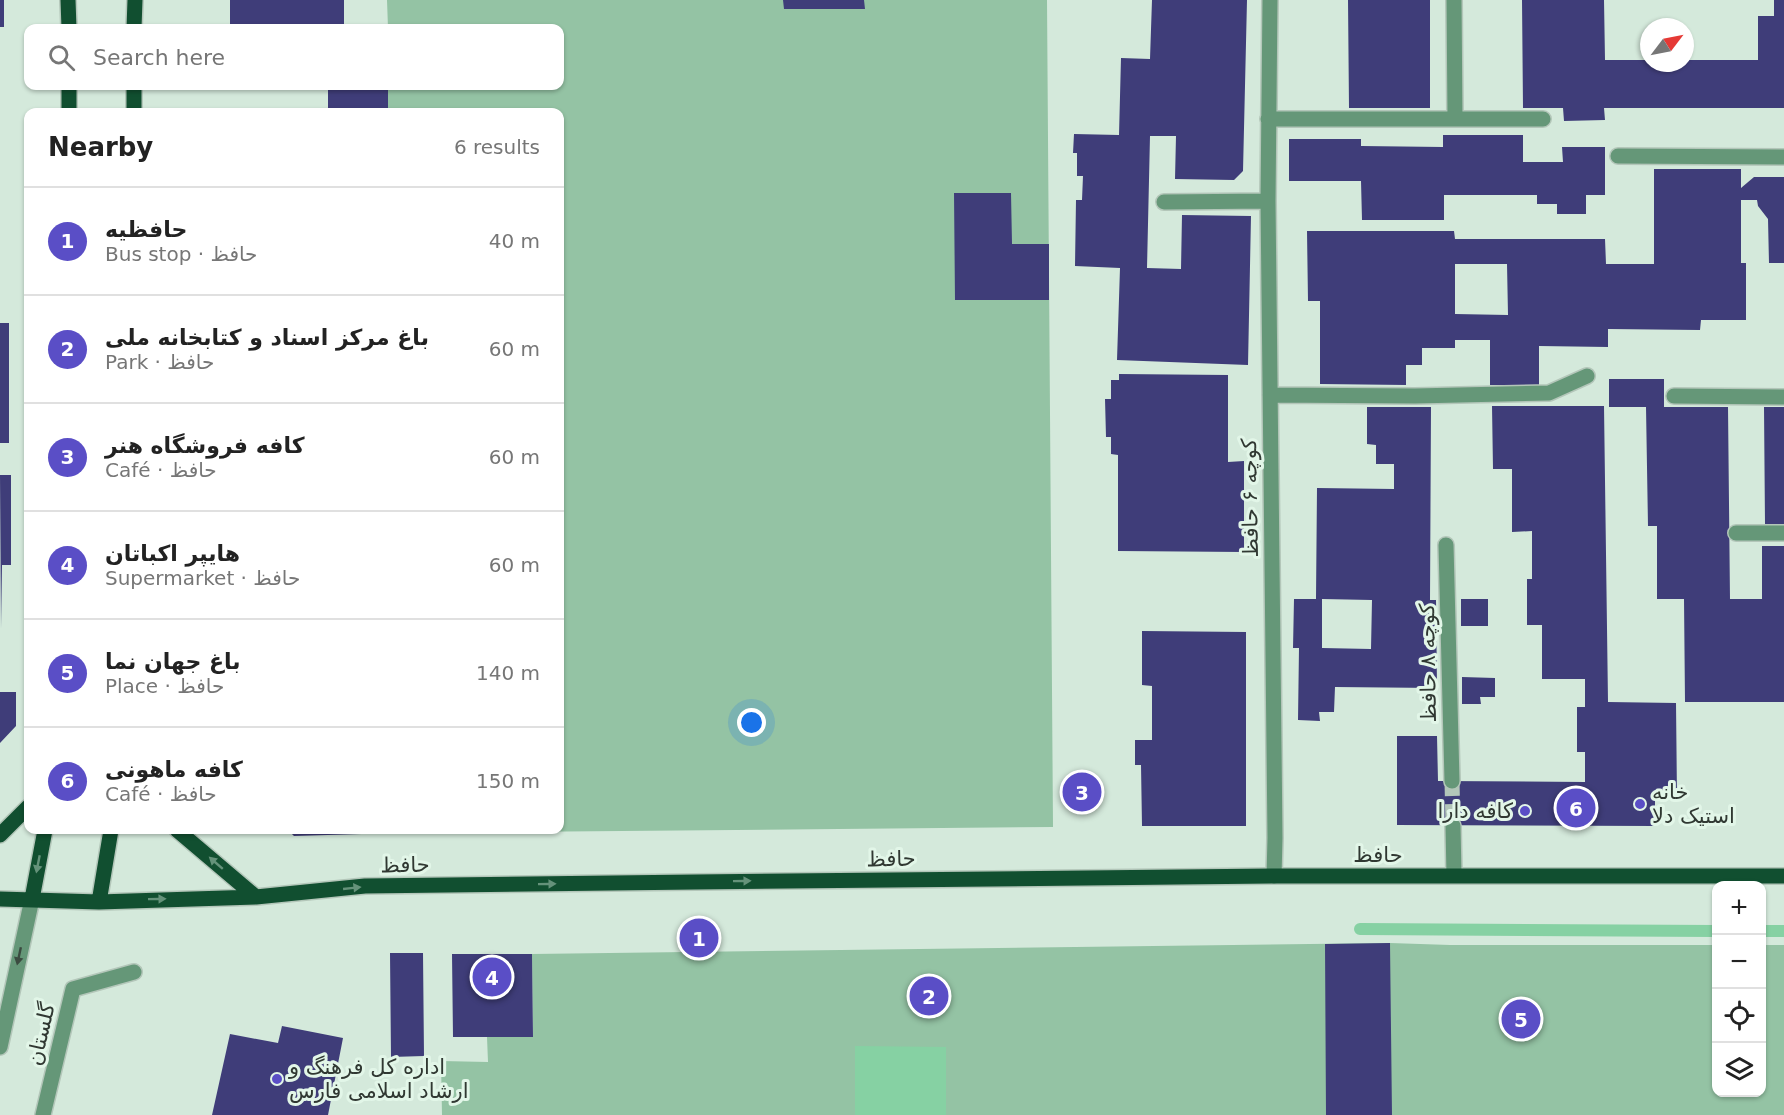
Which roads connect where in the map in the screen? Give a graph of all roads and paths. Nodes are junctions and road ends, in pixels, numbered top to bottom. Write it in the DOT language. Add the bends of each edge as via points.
graph roads {
  1 [pos="68,0"];
  2 [pos="135,0"];
  3 [pos="1270,0"];
  4 [pos="1454,0"];
  5 [pos="69,24"];
  6 [pos="135,24"];
  7 [pos="69,90"];
  8 [pos="134,90"];
  9 [pos="69,108"];
  10 [pos="134,108"];
  11 [pos="1455,118"];
  12 [pos="1268,119"];
  13 [pos="1543,119"];
  14 [pos="1618,156"];
  15 [pos="1784,158"];
  16 [pos="1268,201"];
  17 [pos="1164,202"];
  18 [pos="1587,376"];
  19 [pos="1270,395"];
  20 [pos="1674,396"];
  21 [pos="1784,397"];
  22 [pos="1736,533"];
  23 [pos="1784,533"];
  24 [pos="1446,545"];
  25 [pos="1452,781"];
  26 [pos="24,811"];
  27 [pos="1453,826"];
  28 [pos="44,834"];
  29 [pos="110,834"];
  30 [pos="182,834"];
  31 [pos="0,835"];
  32 [pos="1454,875"];
  33 [pos="1274,876"];
  34 [pos="1784,876"];
  35 [pos="256,897"];
  36 [pos="0,899"];
  37 [pos="32,899"];
  38 [pos="99,902"];
  39 [pos="134,972"];
  40 [pos="0,1047"];
  41 [pos="43,1115"];
  1 -- 5 [label="main road"];
  2 -- 6 [label="main road"];
  3 -- 12 [label="street, کوچه ۶ حافظ"];
  4 -- 11 [label="street"];
  7 -- 9 [label="main road"];
  8 -- 10 [label="main road"];
  11 -- 12 [label="street"];
  11 -- 13 [label="street"];
  12 -- 16 [label="street, کوچه ۶ حافظ"];
  14 -- 15 [label="street"];
  16 -- 17 [label="street"];
  16 -- 19 [label="street, کوچه ۶ حافظ"];
  18 -- 19 [label="street" via="1549,393"];
  19 -- 33 [label="street, کوچه ۶ حافظ"];
  20 -- 21 [label="street"];
  22 -- 23 [label="street"];
  24 -- 25 [label="street, کوچه ۸ حافظ"];
  26 -- 31 [label="main road"];
  27 -- 32 [label="street"];
  28 -- 37 [label="main road, one-way"];
  29 -- 38 [label="main road"];
  35 -- 30 [label="main road, one-way"];
  32 -- 33 [label="main road, حافظ"];
  32 -- 34 [label="main road, حافظ"];
  35 -- 33 [label="main road, حافظ, one-way" via="365,886"];
  38 -- 35 [label="main road, حافظ, one-way"];
  36 -- 37 [label="main road, حافظ"];
  37 -- 38 [label="main road, حافظ"];
  37 -- 40 [label="street, گلستان, one-way"];
  39 -- 41 [label="street, گلستان" via="73,989"];
}
